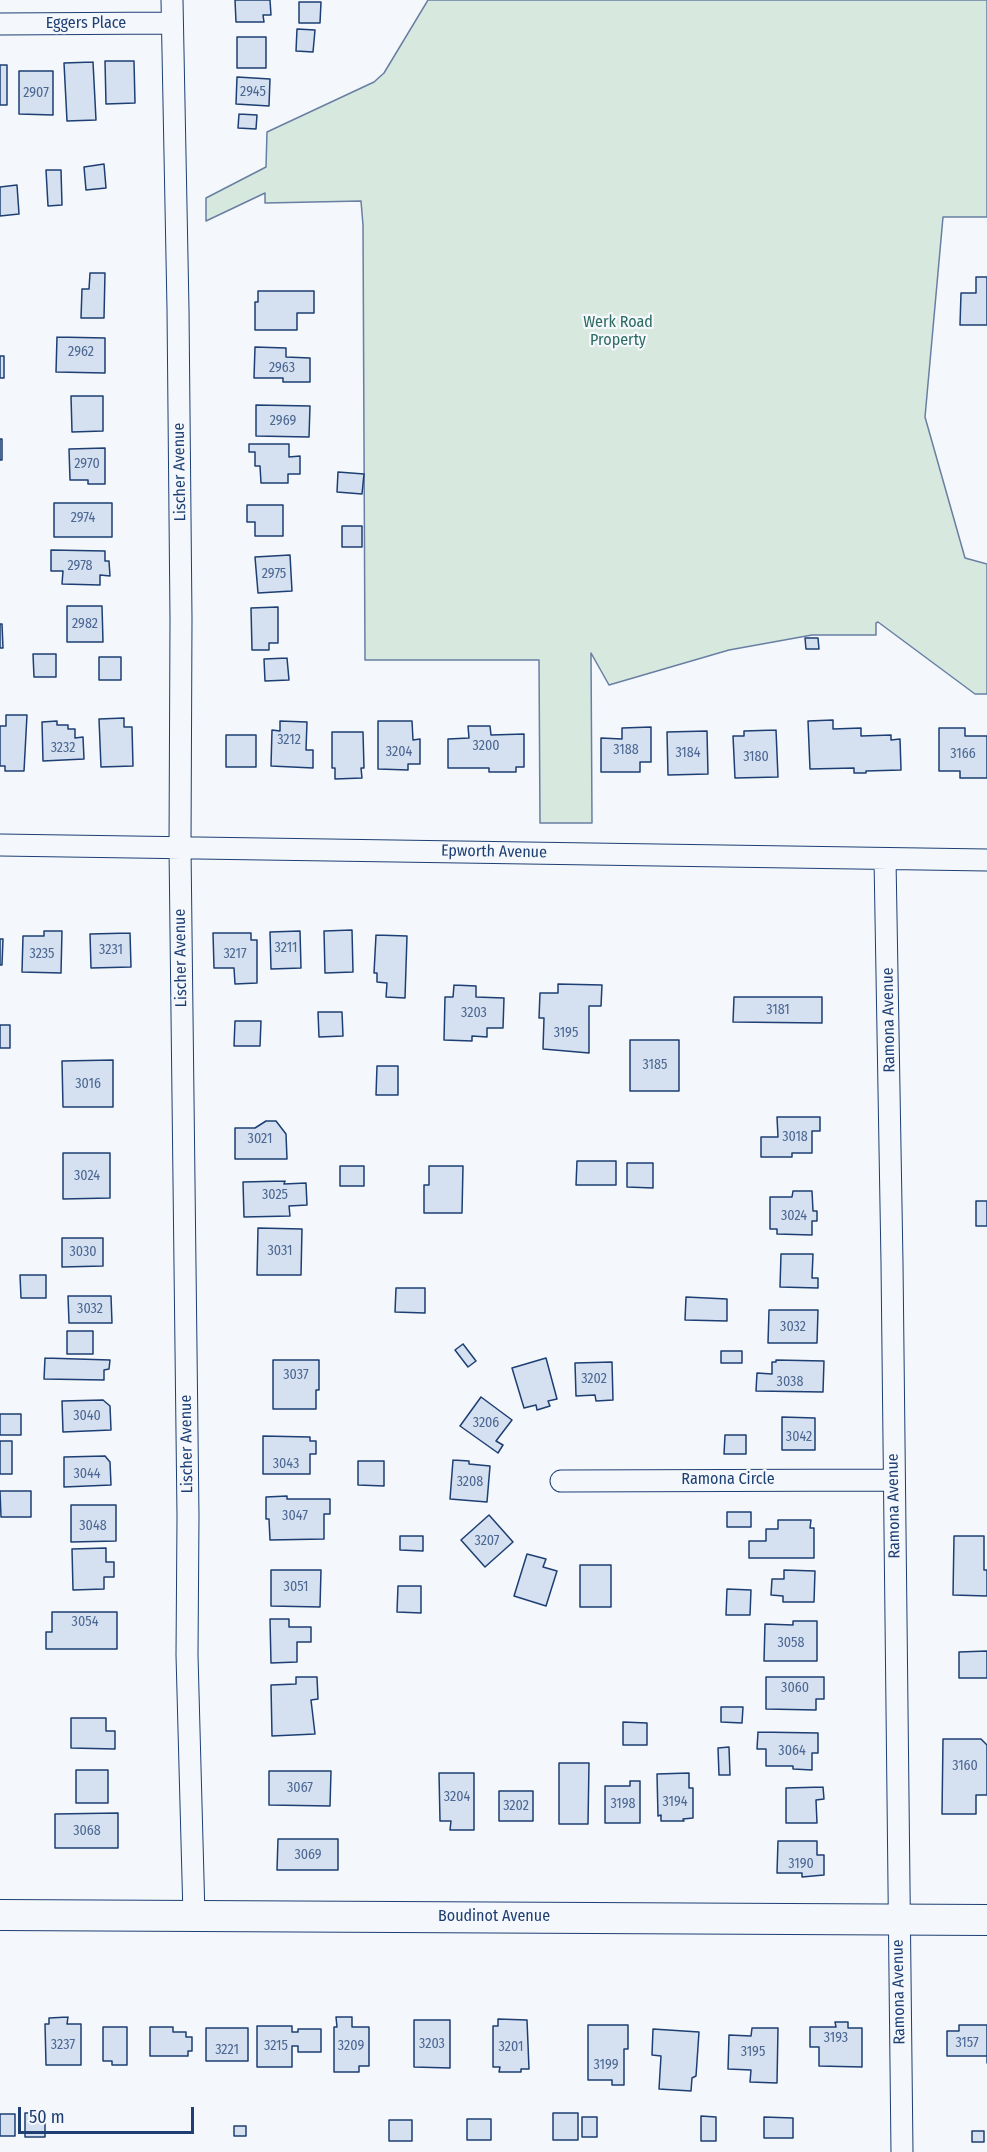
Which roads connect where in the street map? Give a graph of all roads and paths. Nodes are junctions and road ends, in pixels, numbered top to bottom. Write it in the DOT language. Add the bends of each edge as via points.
graph roads {
  1 [pos="172,0"];
  2 [pos="172,23"];
  3 [pos="0,24"];
  4 [pos="0,845"];
  5 [pos="180,847"];
  6 [pos="885,859"];
  7 [pos="987,860"];
  8 [pos="561,1480"];
  9 [pos="894,1480"];
  10 [pos="0,1915"];
  11 [pos="194,1916"];
  12 [pos="898,1918"];
  13 [pos="987,1920"];
  14 [pos="902,2152"];
  1 -- 2 [label="street, Lischer Avenue"];
  2 -- 3 [label="street, Eggers Place"];
  2 -- 5 [label="street, Lischer Avenue" via="178,309"];
  4 -- 5 [label="street, Epworth Avenue"];
  5 -- 6 [label="street, Epworth Avenue"];
  5 -- 11 [label="street, Lischer Avenue" via="187,1655"];
  6 -- 7 [label="street, Epworth Avenue"];
  6 -- 9 [label="street, Ramona Avenue"];
  8 -- 9 [label="street, Ramona Circle"];
  9 -- 12 [label="street, Ramona Avenue"];
  10 -- 11 [label="street, Boudinot Avenue"];
  11 -- 12 [label="street, Boudinot Avenue"];
  12 -- 13 [label="street, Boudinot Avenue"];
  12 -- 14 [label="street, Ramona Avenue"];
}
